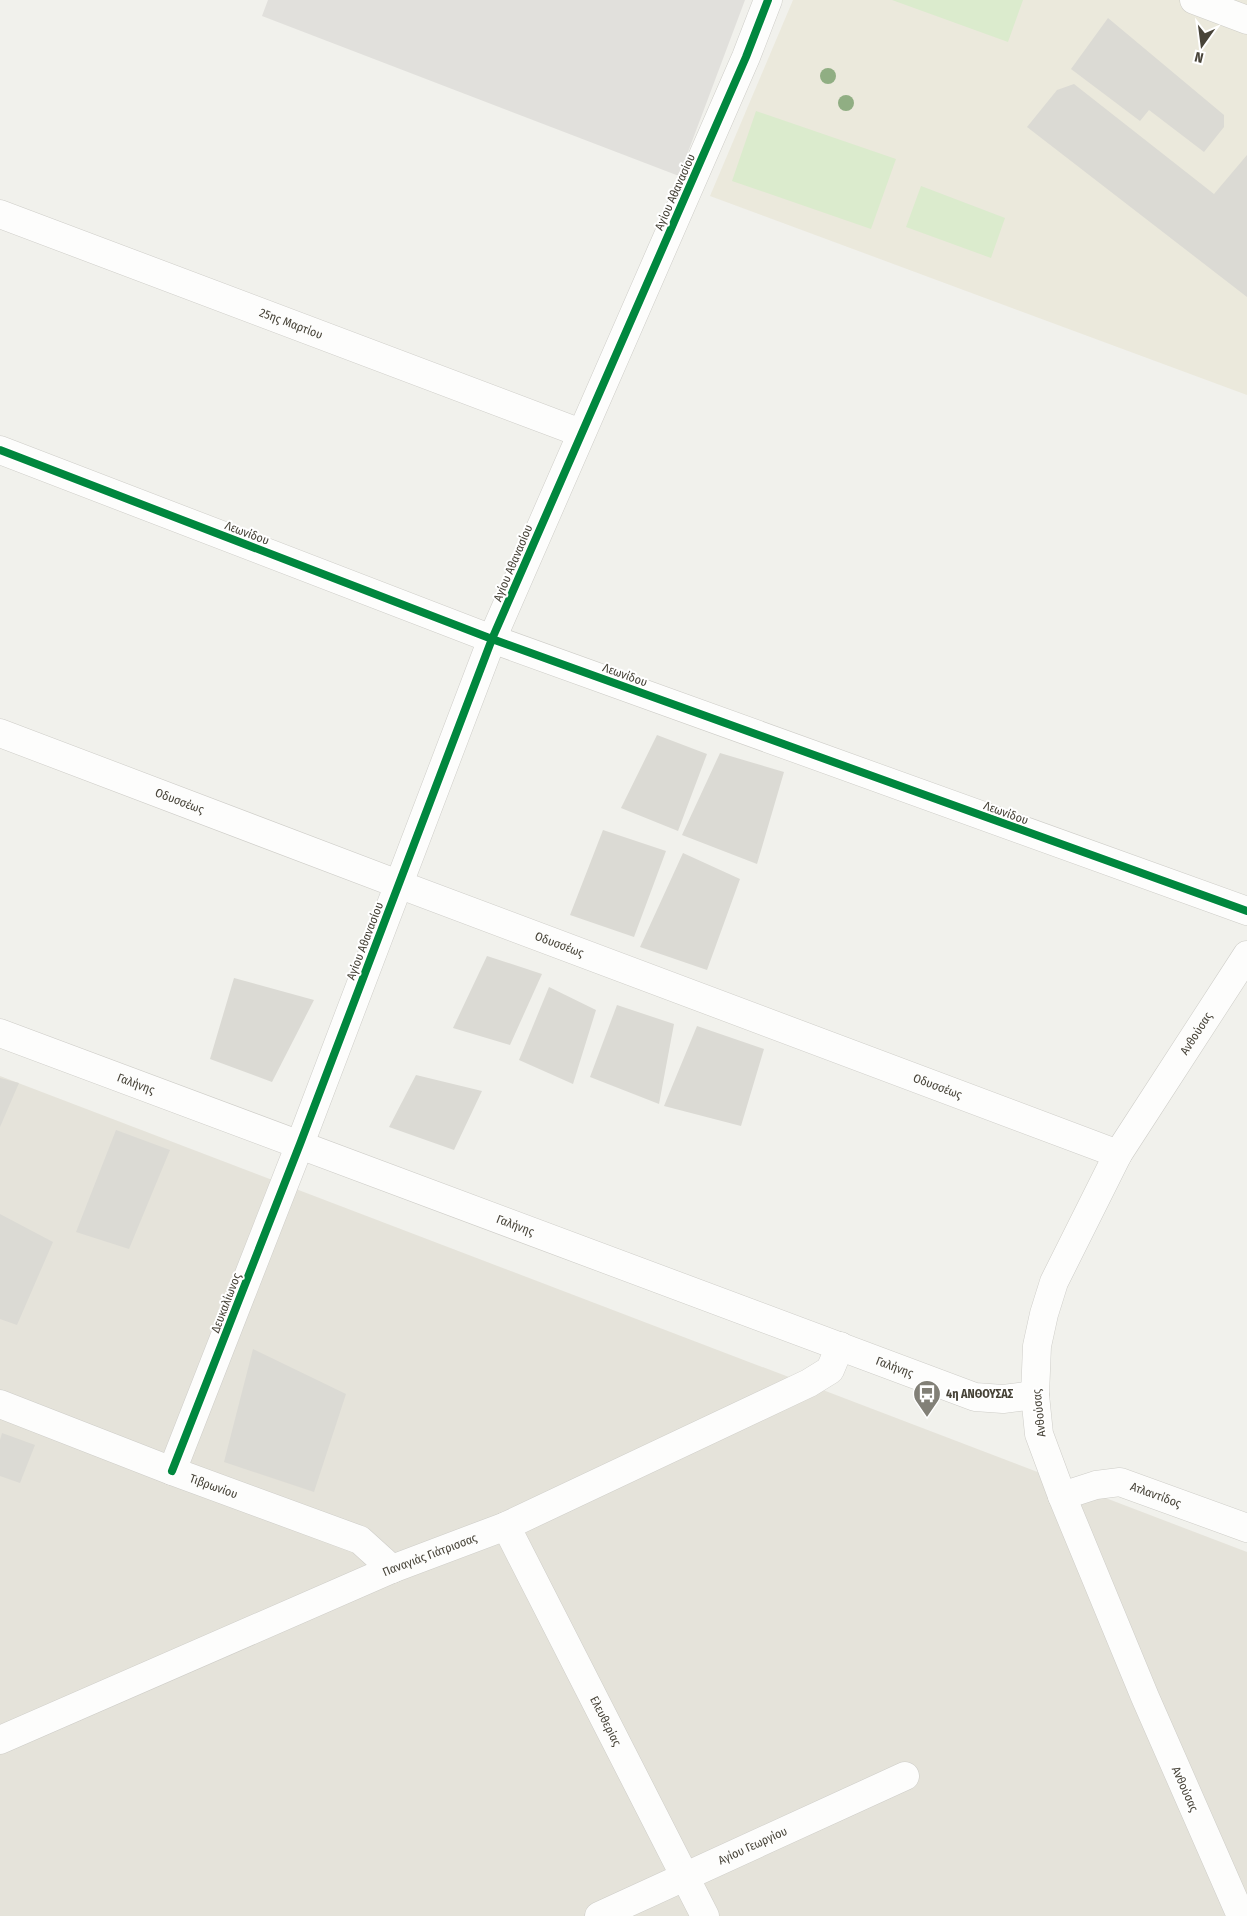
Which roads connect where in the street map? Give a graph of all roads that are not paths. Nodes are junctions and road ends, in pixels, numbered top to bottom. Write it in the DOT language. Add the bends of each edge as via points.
graph roads {
  1 [pos="768,0"];
  2 [pos="1194,0"];
  3 [pos="1247,20"];
  4 [pos="0,214"];
  5 [pos="581,434"];
  6 [pos="0,450"];
  7 [pos="492,639"];
  8 [pos="0,733"];
  9 [pos="398,884"];
  10 [pos="1247,911"];
  11 [pos="1247,955"];
  12 [pos="0,1033"];
  13 [pos="300,1144"];
  14 [pos="1118,1154"];
  15 [pos="840,1346"];
  16 [pos="1035,1395"];
  17 [pos="0,1404"];
  18 [pos="172,1471"];
  19 [pos="1062,1496"];
  20 [pos="506,1526"];
  21 [pos="1247,1528"];
  22 [pos="392,1569"];
  23 [pos="0,1740"];
  24 [pos="905,1776"];
  25 [pos="685,1877"];
  26 [pos="599,1916"];
  27 [pos="705,1916"];
  28 [pos="1240,1916"];
  1 -- 5 [label="street, Αγίου Αθανασίου"];
  2 -- 3 [label="street"];
  4 -- 5 [label="street, 25ης Μαρτίου"];
  5 -- 7 [label="street, Αγίου Αθανασίου"];
  6 -- 7 [label="street, Λεωνίδου"];
  7 -- 9 [label="street, Αγίου Αθανασίου"];
  7 -- 10 [label="street, Λεωνίδου"];
  8 -- 9 [label="street, Οδυσσέως"];
  9 -- 13 [label="street, Αγίου Αθανασίου"];
  9 -- 14 [label="street, Οδυσσέως"];
  11 -- 14 [label="street, Ανθούσας"];
  12 -- 13 [label="street, Γαλήνης"];
  13 -- 15 [label="street, Γαλήνης"];
  13 -- 18 [label="street, Δευκαλίωνος"];
  14 -- 16 [label="street, Ανθούσας" via="1054,1282 1037,1346"];
  15 -- 16 [label="street, Γαλήνης" via="975,1397 1003,1399"];
  15 -- 20 [label="street, Παναγιάς Γιάτρισσας" via="830,1370 809,1383"];
  16 -- 19 [label="street, Ανθούσας" via="1038,1434"];
  17 -- 18 [label="street, Τιβρωνίου"];
  18 -- 22 [label="street, Τιβρωνίου" via="360,1540"];
  19 -- 21 [label="street, Ατλαντίδος" via="1096,1485 1120,1482"];
  19 -- 28 [label="street, Ανθούσας"];
  20 -- 22 [label="street, Παναγιάς Γιάτρισσας"];
  20 -- 25 [label="street, Ελευθερίας"];
  22 -- 23 [label="street, Παναγιάς Γιάτρισσας"];
  24 -- 25 [label="street, Αγίου Γεωργίου"];
  25 -- 26 [label="street, Αγίου Γεωργίου"];
  25 -- 27 [label="street, Ελευθερίας"];
}
